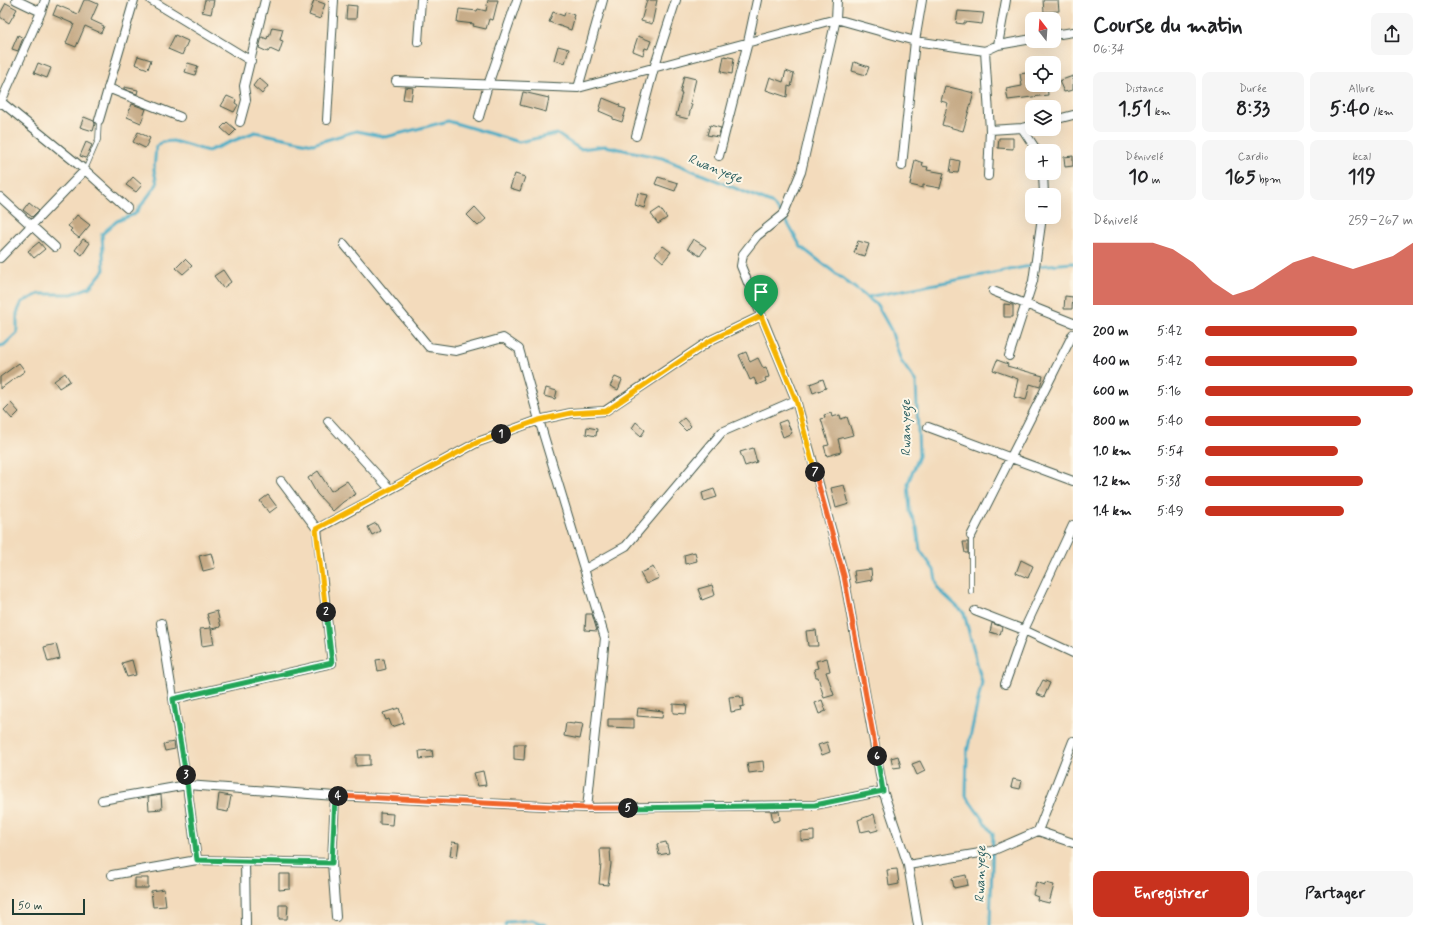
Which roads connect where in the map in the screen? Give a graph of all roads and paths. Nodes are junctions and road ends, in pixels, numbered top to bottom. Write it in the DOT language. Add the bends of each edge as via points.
graph roads {
  1 [pos="16,0"];
  2 [pos="44,0"];
  3 [pos="134,0"];
  4 [pos="151,0"];
  5 [pos="265,0"];
  6 [pos="334,0"];
  7 [pos="421,0"];
  8 [pos="517,0"];
  9 [pos="603,0"];
  10 [pos="676,0"];
  11 [pos="757,0"];
  12 [pos="837,0"];
  13 [pos="922,0"];
  14 [pos="1006,0"];
  15 [pos="41,12"];
  16 [pos="836,19"];
  17 [pos="1073,32"];
  18 [pos="1061,34"];
  19 [pos="1025,40"];
  20 [pos="915,41"];
  21 [pos="418,42"];
  22 [pos="748,42"];
  23 [pos="998,45"];
  24 [pos="985,50"];
  25 [pos="251,61"];
  26 [pos="654,68"];
  27 [pos="396,81"];
  28 [pos="488,85"];
  29 [pos="108,88"];
  30 [pos="578,88"];
  31 [pos="0,102"];
  32 [pos="1073,115"];
  33 [pos="180,117"];
  34 [pos="479,117"];
  35 [pos="1061,118"];
  36 [pos="99,120"];
  37 [pos="327,120"];
  38 [pos="240,122"];
  39 [pos="1025,127"];
  40 [pos="1022,128"];
  41 [pos="990,130"];
  42 [pos="636,136"];
  43 [pos="1032,144"];
  44 [pos="719,156"];
  45 [pos="902,166"];
  46 [pos="85,170"];
  47 [pos="988,176"];
  48 [pos="0,197"];
  49 [pos="127,208"];
  50 [pos="1041,224"];
  51 [pos="31,225"];
  52 [pos="344,244"];
  53 [pos="55,247"];
  54 [pos="0,258"];
  55 [pos="993,291"];
  56 [pos="1026,304"];
  57 [pos="761,316"];
  58 [pos="1073,323"];
  59 [pos="1073,334"];
  60 [pos="1009,356"];
  61 [pos="796,400"];
  62 [pos="539,420"];
  63 [pos="328,421"];
  64 [pos="928,427"];
  65 [pos="1011,459"];
  66 [pos="281,481"];
  67 [pos="1073,482"];
  68 [pos="390,489"];
  69 [pos="1073,525"];
  70 [pos="316,529"];
  71 [pos="971,536"];
  72 [pos="584,569"];
  73 [pos="971,592"];
  74 [pos="975,611"];
  75 [pos="161,623"];
  76 [pos="1024,630"];
  77 [pos="1073,653"];
  78 [pos="1005,684"];
  79 [pos="173,699"];
  80 [pos="1073,741"];
  81 [pos="187,785"];
  82 [pos="883,791"];
  83 [pos="335,796"];
  84 [pos="102,800"];
  85 [pos="587,808"];
  86 [pos="1038,831"];
  87 [pos="1073,843"];
  88 [pos="197,860"];
  89 [pos="244,861"];
  90 [pos="332,863"];
  91 [pos="908,865"];
  92 [pos="112,875"];
  93 [pos="336,917"];
  94 [pos="246,925"];
  95 [pos="918,925"];
  1 -- 15 [label="street"];
  2 -- 15 [label="street"];
  3 -- 29 [label="street"];
  4 -- 25 [label="street"];
  5 -- 25 [label="street"];
  6 -- 37 [label="street"];
  7 -- 21 [label="street"];
  8 -- 28 [label="street"];
  9 -- 30 [label="street"];
  10 -- 26 [label="street"];
  11 -- 22 [label="street"];
  12 -- 16 [label="street"];
  13 -- 20 [label="street"];
  14 -- 23 [label="street"];
  15 -- 31 [label="street"];
  16 -- 20 [label="street"];
  16 -- 22 [label="street"];
  16 -- 57 [label="street" via="801,172 783,215 757,236 743,254 741,266"];
  17 -- 18 [label="street"];
  19 -- 23 [label="street"];
  20 -- 24 [label="street"];
  20 -- 45 [label="street"];
  22 -- 26 [label="street"];
  22 -- 44 [label="street"];
  23 -- 24 [label="street"];
  24 -- 41 [label="street"];
  25 -- 38 [label="street" via="244,86 246,100"];
  26 -- 30 [label="street"];
  26 -- 42 [label="street"];
  27 -- 28 [label="street"];
  28 -- 30 [label="street"];
  28 -- 34 [label="street"];
  29 -- 33 [label="street"];
  29 -- 36 [label="street"];
  31 -- 46 [label="street"];
  32 -- 35 [label="street"];
  36 -- 46 [label="lane" via="98,140"];
  39 -- 40 [label="street"];
  40 -- 41 [label="street"];
  40 -- 43 [label="street"];
  41 -- 47 [label="street"];
  46 -- 49 [label="street"];
  46 -- 51 [label="street"];
  48 -- 51 [label="street"];
  50 -- 56 [label="street" via="1033,281"];
  51 -- 53 [label="street"];
  51 -- 54 [label="street"];
  52 -- 62 [label="street" via="429,347 456,351 503,338 519,349"];
  55 -- 56 [label="street"];
  56 -- 58 [label="street"];
  56 -- 60 [label="street"];
  57 -- 61 [label="street"];
  57 -- 62 [label="street" via="711,340 606,411 571,413"];
  59 -- 65 [label="street"];
  61 -- 72 [label="street" via="722,432 626,546"];
  61 -- 82 [label="street" via="844,576"];
  62 -- 68 [label="street" via="478,442"];
  62 -- 72 [label="street"];
  63 -- 68 [label="street"];
  64 -- 65 [label="street"];
  65 -- 67 [label="street"];
  65 -- 71 [label="street"];
  66 -- 70 [label="street"];
  68 -- 70 [label="street"];
  69 -- 76 [label="street"];
  70 -- 79 [label="street" via="332,663"];
  71 -- 73 [label="lane"];
  72 -- 85 [label="street" via="605,638"];
  74 -- 76 [label="street"];
  75 -- 79 [label="street"];
  76 -- 77 [label="street"];
  76 -- 78 [label="street"];
  79 -- 81 [label="street"];
  80 -- 86 [label="street"];
  81 -- 83 [label="street"];
  81 -- 84 [label="street"];
  81 -- 88 [label="street"];
  82 -- 85 [label="street" via="815,805"];
  82 -- 91 [label="street"];
  83 -- 85 [label="street"];
  83 -- 90 [label="street"];
  86 -- 87 [label="street"];
  86 -- 91 [label="street" via="992,851"];
  88 -- 89 [label="street"];
  88 -- 92 [label="street"];
  89 -- 90 [label="street"];
  89 -- 94 [label="street"];
  90 -- 93 [label="street"];
  91 -- 95 [label="street"];
}
